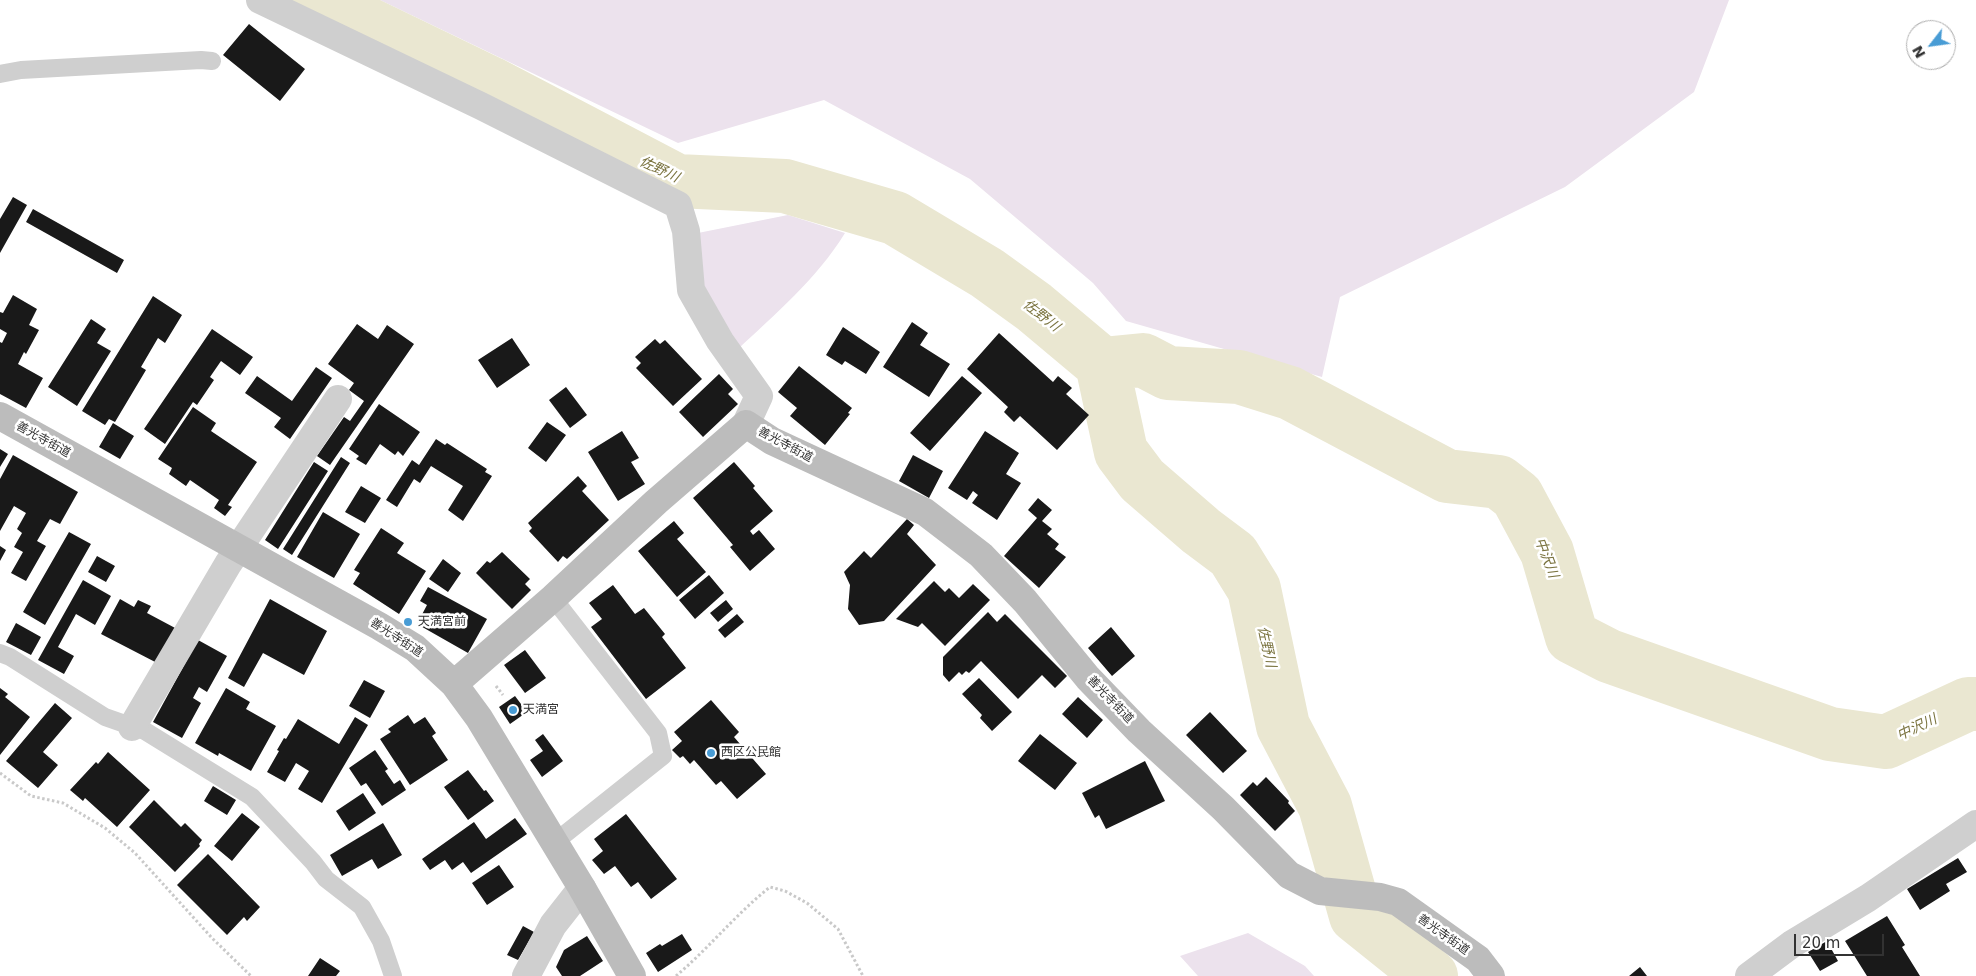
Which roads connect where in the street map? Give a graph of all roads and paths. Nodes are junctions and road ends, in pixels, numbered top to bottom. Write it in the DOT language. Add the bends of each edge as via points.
graph roads {
  1 [pos="260,0"];
  2 [pos="212,61"];
  3 [pos="0,74"];
  4 [pos="338,399"];
  5 [pos="0,416"];
  6 [pos="746,424"];
  7 [pos="240,548"];
  8 [pos="553,598"];
  9 [pos="0,653"];
  10 [pos="454,684"];
  11 [pos="132,727"];
  12 [pos="0,773"];
  13 [pos="1976,824"];
  14 [pos="554,842"];
  15 [pos="582,888"];
  16 [pos="251,976"];
  17 [pos="393,976"];
  18 [pos="526,976"];
  19 [pos="632,976"];
  20 [pos="676,976"];
  21 [pos="863,976"];
  22 [pos="1491,976"];
  23 [pos="1749,976"];
  1 -- 6 [label="street" via="678,205 686,231 691,290 720,342 759,396"];
  2 -- 3 [label="lane" via="30,69"];
  4 -- 7 [label="street"];
  5 -- 7 [label="street, 善光寺街道"];
  6 -- 8 [label="street, 善光寺街道"];
  6 -- 22 [label="street, 善光寺街道" via="772,441 925,512 981,555 1025,600 1088,678 1138,731 1223,808 1289,875 1320,891 1398,902 1478,959"];
  7 -- 10 [label="street, 善光寺街道" via="415,648"];
  7 -- 11 [label="street"];
  8 -- 10 [label="street, 善光寺街道"];
  8 -- 14 [label="lane" via="658,733 663,756"];
  9 -- 11 [label="lane" via="105,717"];
  10 -- 14 [label="street" via="479,718"];
  11 -- 17 [label="lane" via="252,797 314,862 326,880 362,907 381,941"];
  12 -- 16 [label="path" via="31,796 63,803 105,828 135,852 212,938"];
  13 -- 23 [label="street" via="1868,898 1792,944"];
  14 -- 15 [label="street"];
  15 -- 18 [label="street" via="553,925"];
  15 -- 19 [label="street"];
  20 -- 21 [label="path" via="770,887 807,903 838,930"];
}
